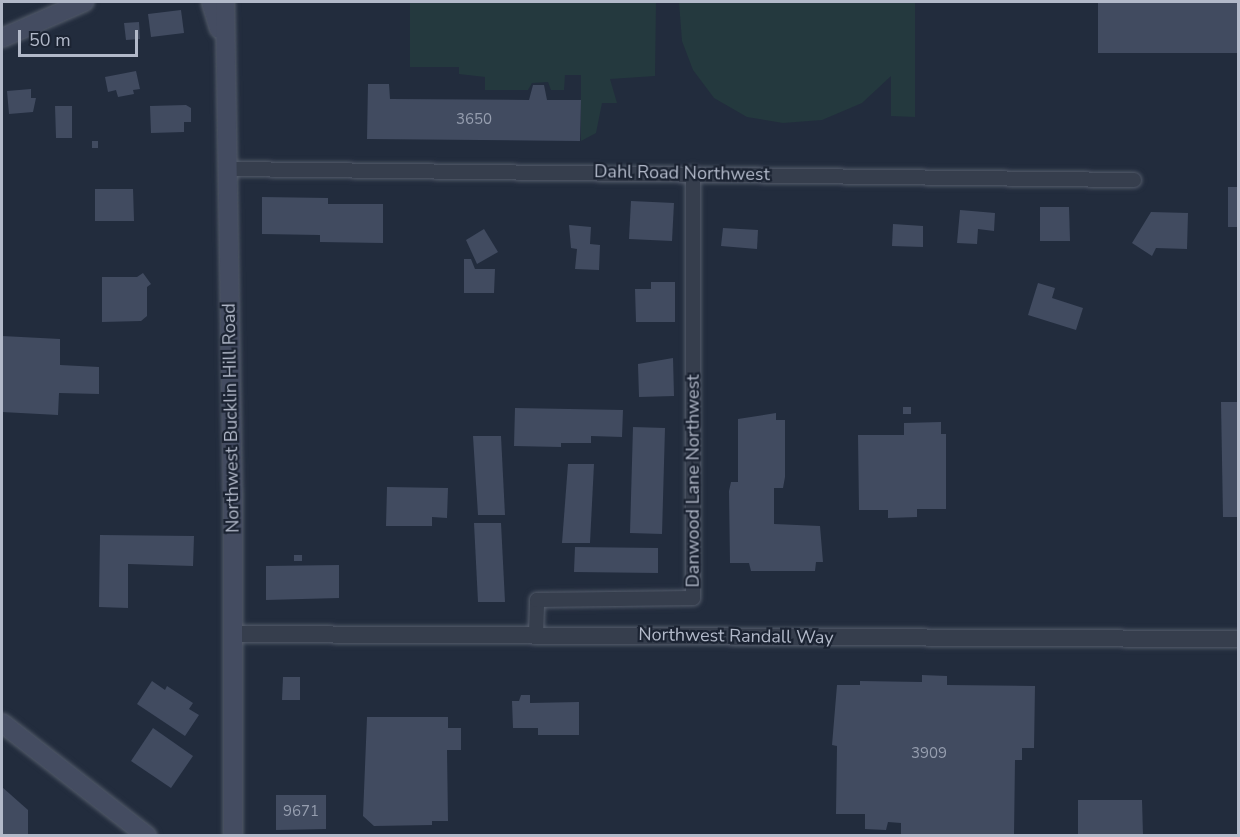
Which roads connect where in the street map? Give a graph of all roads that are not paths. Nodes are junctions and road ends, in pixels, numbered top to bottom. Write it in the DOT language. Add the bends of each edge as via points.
graph roads {
  1 [pos="84,2"];
  2 [pos="211,2"];
  3 [pos="225,2"];
  4 [pos="2,38"];
  5 [pos="228,66"];
  6 [pos="229,169"];
  7 [pos="693,173"];
  8 [pos="1134,180"];
  9 [pos="233,634"];
  10 [pos="536,634"];
  11 [pos="1239,639"];
  12 [pos="2,723"];
  13 [pos="147,836"];
  14 [pos="233,836"];
  1 -- 4 [label="main road"];
  2 -- 5 [label="main road"];
  3 -- 5 [label="main road, Northwest Bucklin Hill Road"];
  5 -- 6 [label="main road, Northwest Bucklin Hill Road"];
  6 -- 7 [label="street, Dahl Road Northwest"];
  6 -- 9 [label="main road, Northwest Bucklin Hill Road"];
  7 -- 8 [label="street, Dahl Road Northwest"];
  7 -- 10 [label="street, Danwood Lane Northwest" via="693,598 537,600"];
  9 -- 10 [label="street, Northwest Randall Way"];
  9 -- 14 [label="main road, Northwest Bucklin Hill Road"];
  10 -- 11 [label="street, Northwest Randall Way"];
  12 -- 13 [label="main road"];
}
